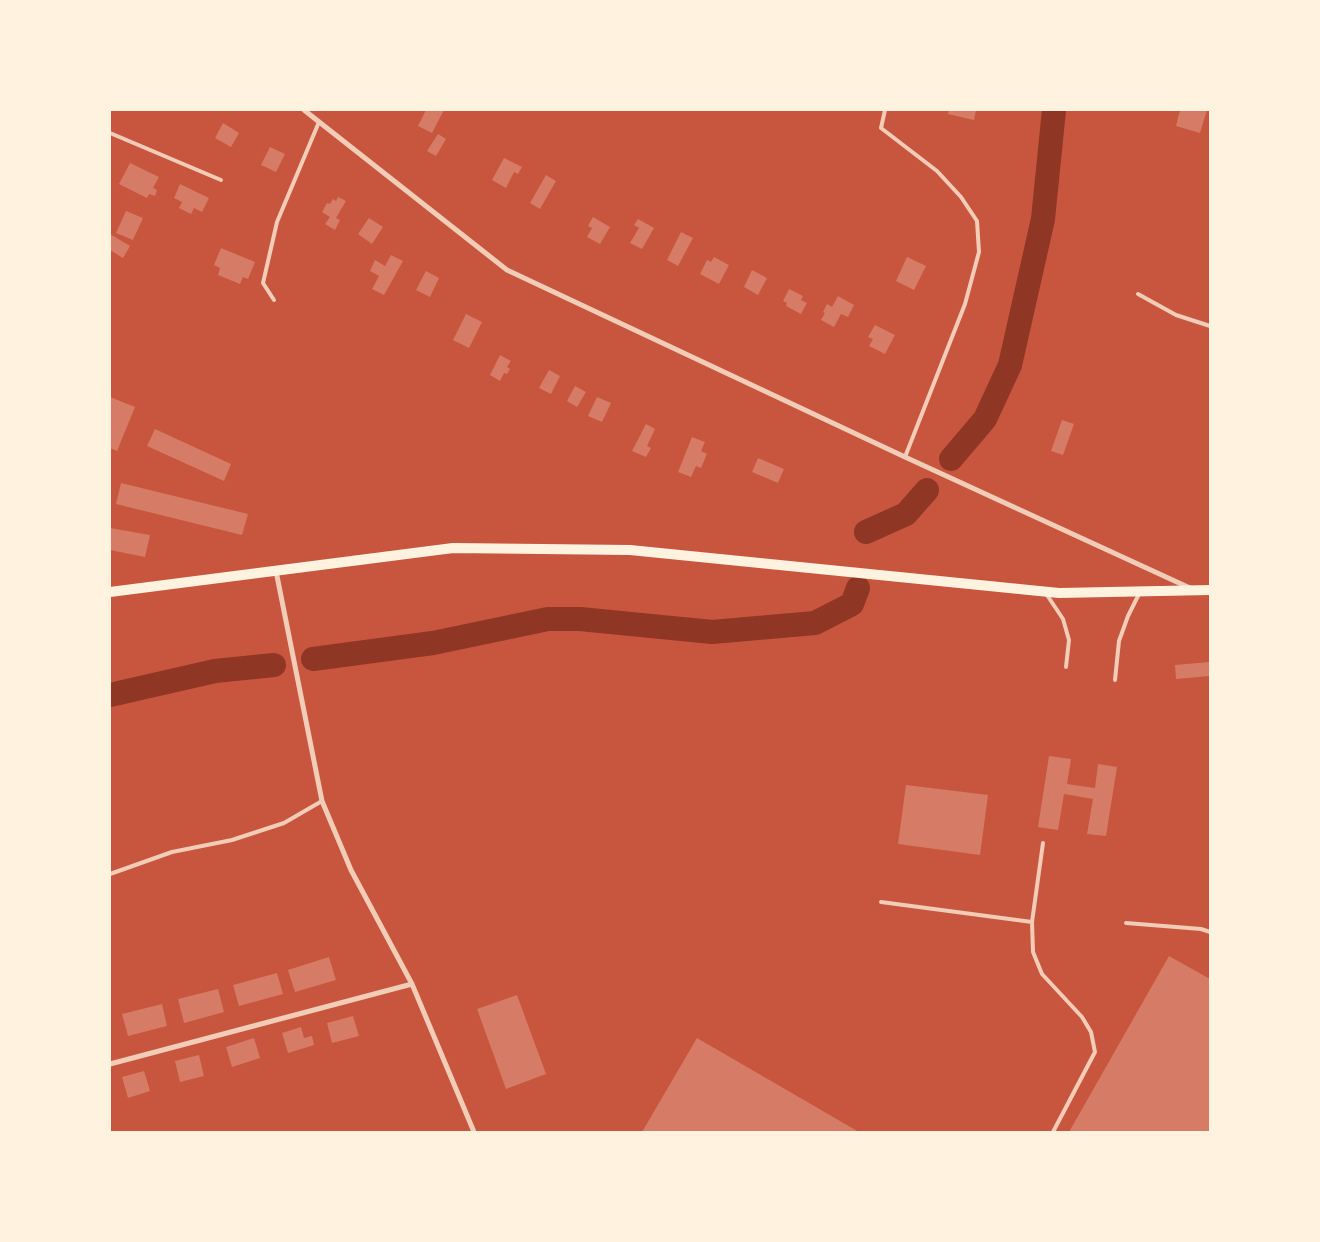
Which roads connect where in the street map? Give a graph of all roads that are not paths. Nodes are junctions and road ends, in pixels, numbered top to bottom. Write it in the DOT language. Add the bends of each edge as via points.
graph roads {
  1 [pos="304,110"];
  2 [pos="885,110"];
  3 [pos="319,122"];
  4 [pos="110,133"];
  5 [pos="221,180"];
  6 [pos="1138,294"];
  7 [pos="274,300"];
  8 [pos="1210,326"];
  9 [pos="904,457"];
  10 [pos="276,570"];
  11 [pos="1210,590"];
  12 [pos="1044,591"];
  13 [pos="1196,591"];
  14 [pos="110,592"];
  15 [pos="1140,592"];
  16 [pos="1066,667"];
  17 [pos="1115,680"];
  18 [pos="322,801"];
  19 [pos="1043,843"];
  20 [pos="110,874"];
  21 [pos="882,902"];
  22 [pos="1032,922"];
  23 [pos="1126,923"];
  24 [pos="1210,932"];
  25 [pos="412,984"];
  26 [pos="110,1064"];
  27 [pos="474,1132"];
  28 [pos="1053,1132"];
  1 -- 3 [label="street"];
  2 -- 9 [label="lane" via="881,128 937,171 977,220 979,252 965,304"];
  3 -- 7 [label="lane" via="277,222 263,283"];
  3 -- 9 [label="street" via="507,270"];
  4 -- 5 [label="lane"];
  6 -- 8 [label="lane" via="1176,315"];
  9 -- 13 [label="street"];
  10 -- 12 [label="main road" via="453,548 630,550"];
  10 -- 14 [label="main road"];
  10 -- 18 [label="street"];
  11 -- 13 [label="main road"];
  12 -- 15 [label="main road"];
  12 -- 16 [label="lane" via="1063,619 1069,640"];
  13 -- 15 [label="main road"];
  15 -- 17 [label="lane" via="1119,641"];
  18 -- 20 [label="lane" via="284,824 232,840 172,852"];
  18 -- 25 [label="street" via="351,870"];
  19 -- 22 [label="lane"];
  21 -- 22 [label="lane"];
  22 -- 28 [label="lane" via="1033,952 1042,974 1082,1016 1092,1032 1095,1052"];
  23 -- 24 [label="lane"];
  25 -- 26 [label="street"];
  25 -- 27 [label="street"];
}
